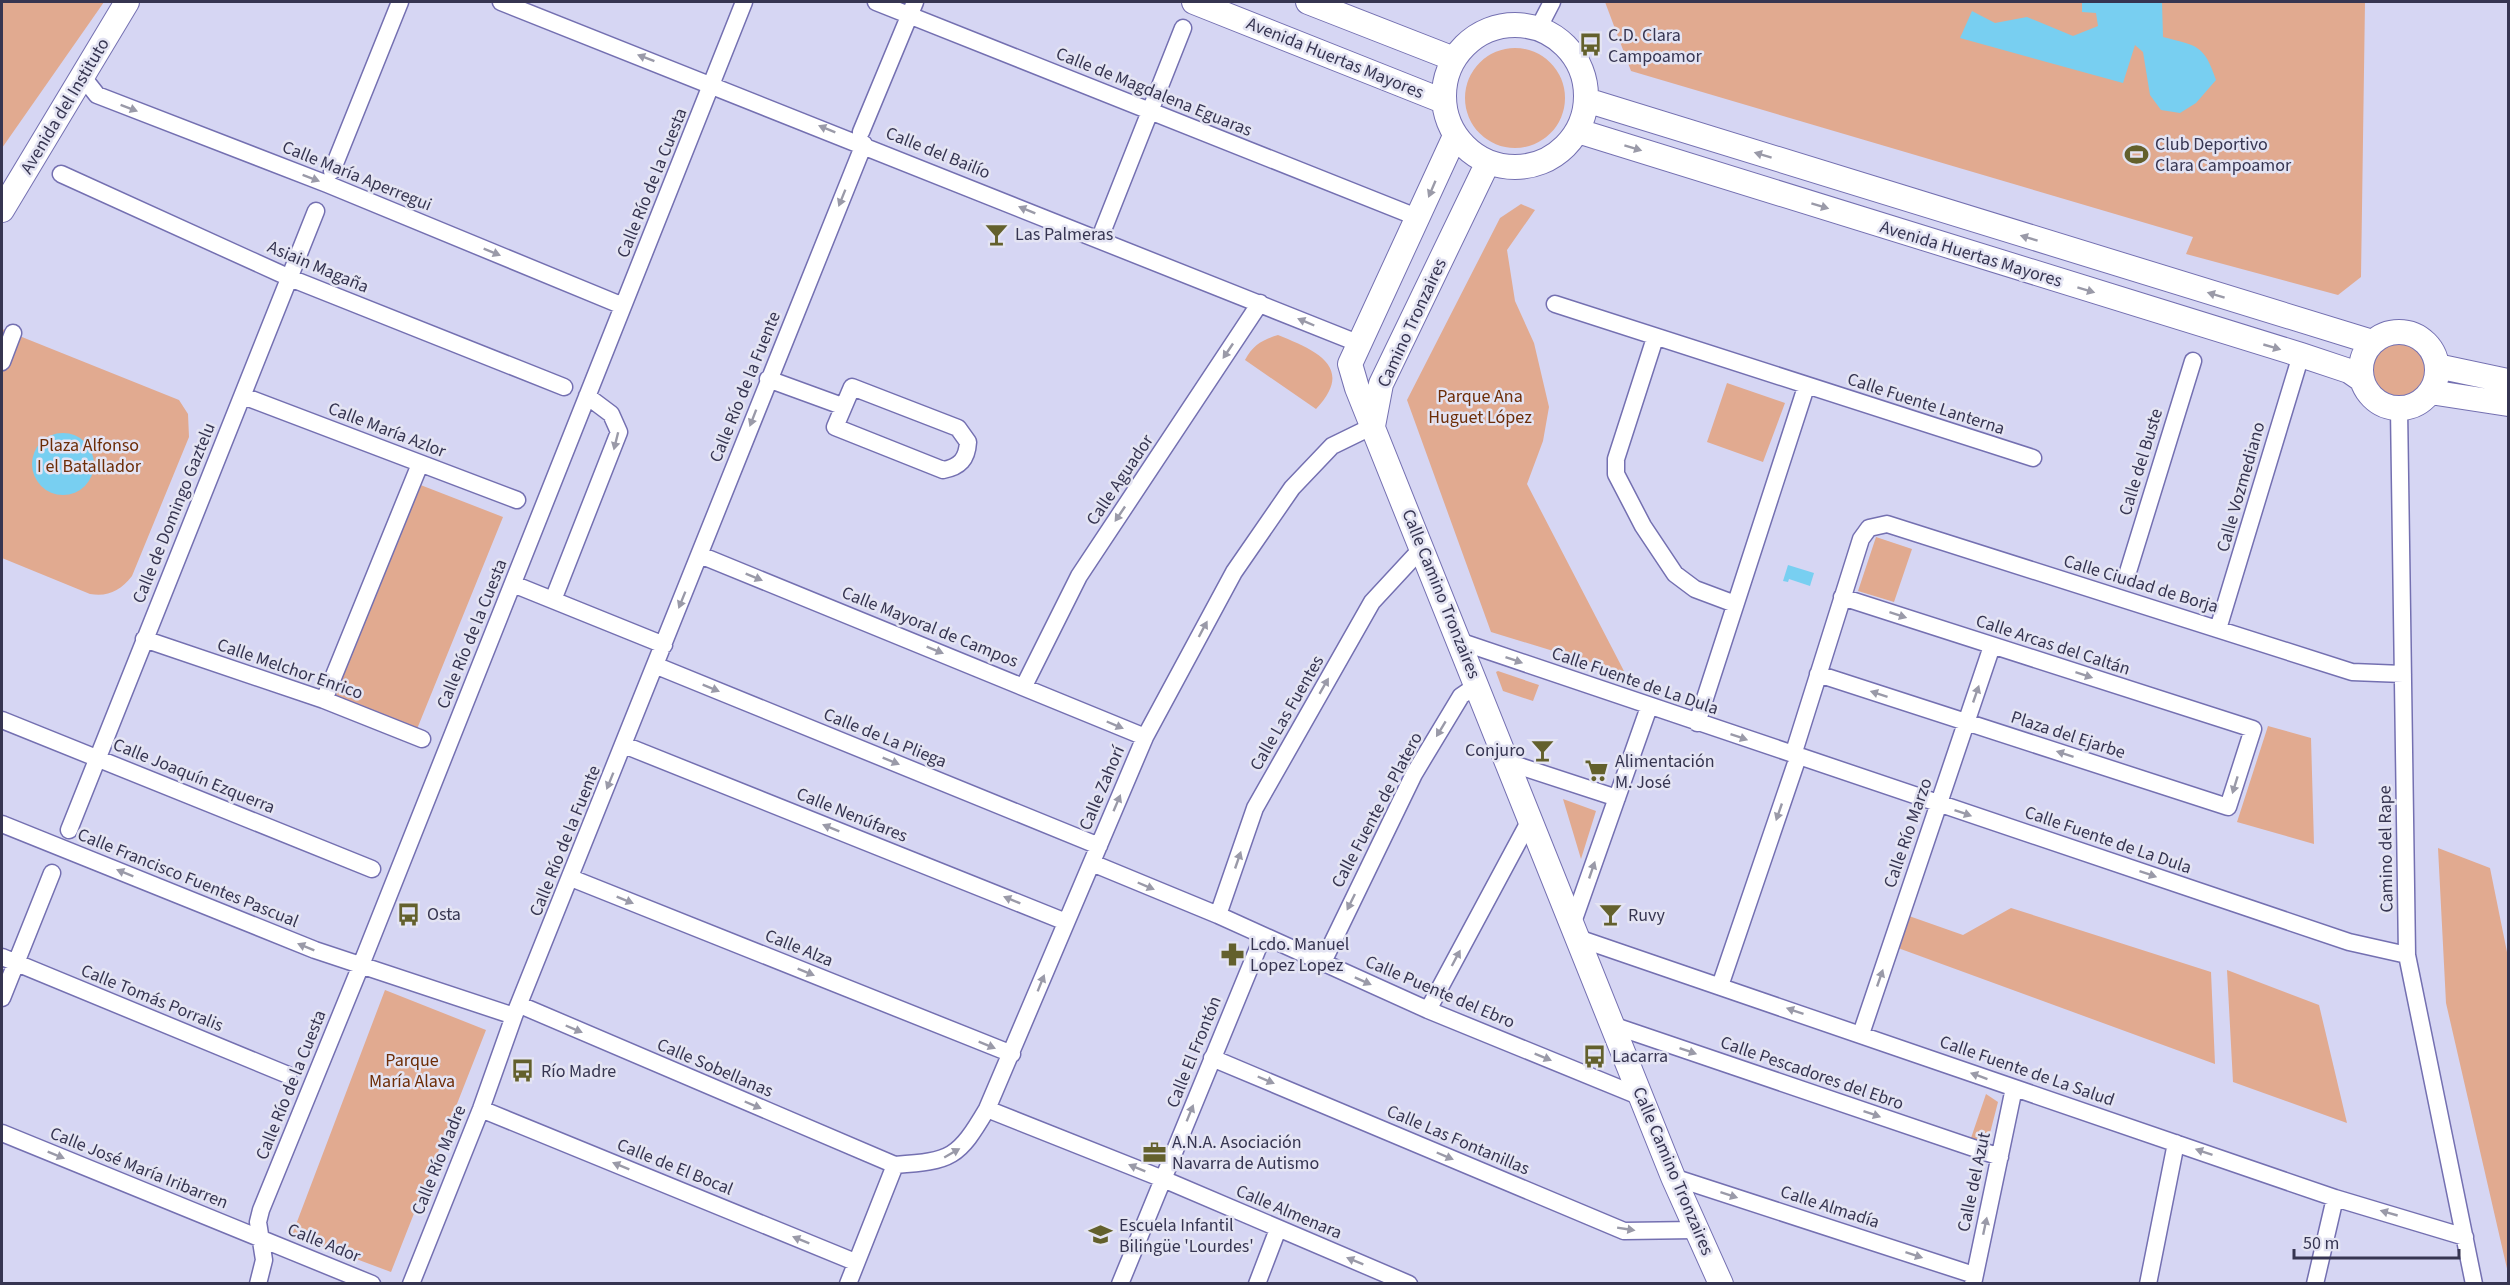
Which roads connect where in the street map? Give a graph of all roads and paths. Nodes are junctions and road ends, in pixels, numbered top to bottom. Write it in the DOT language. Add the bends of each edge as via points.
graph roads {
  1 [pos="127,2"];
  2 [pos="400,2"];
  3 [pos="501,2"];
  4 [pos="744,2"];
  5 [pos="876,2"];
  6 [pos="1194,2"];
  7 [pos="1308,2"];
  8 [pos="1552,2"];
  9 [pos="912,8"];
  10 [pos="1182,28"];
  11 [pos="1538,29"];
  12 [pos="1454,59"];
  13 [pos="82,76"];
  14 [pos="712,84"];
  15 [pos="1586,100"];
  16 [pos="1443,101"];
  17 [pos="1149,112"];
  18 [pos="1578,131"];
  19 [pos="1455,136"];
  20 [pos="862,138"];
  21 [pos="1488,162"];
  22 [pos="332,171"];
  23 [pos="61,174"];
  24 [pos="2,210"];
  25 [pos="316,210"];
  26 [pos="1419,219"];
  27 [pos="1103,230"];
  28 [pos="290,278"];
  29 [pos="1260,303"];
  30 [pos="1555,304"];
  31 [pos="623,306"];
  32 [pos="13,333"];
  33 [pos="1655,338"];
  34 [pos="2372,342"];
  35 [pos="1360,344"];
  36 [pos="2301,355"];
  37 [pos="2193,361"];
  38 [pos="2,362"];
  39 [pos="2437,366"];
  40 [pos="768,379"];
  41 [pos="2362,380"];
  42 [pos="2508,381"];
  43 [pos="564,387"];
  44 [pos="1806,387"];
  45 [pos="2430,392"];
  46 [pos="243,396"];
  47 [pos="587,396"];
  48 [pos="2508,404"];
  49 [pos="842,406"];
  50 [pos="2399,408"];
  51 [pos="1373,426"];
  52 [pos="2033,458"];
  53 [pos="420,464"];
  54 [pos="517,500"];
  55 [pos="1422,548"];
  56 [pos="700,555"];
  57 [pos="2127,575"];
  58 [pos="513,584"];
  59 [pos="1842,597"];
  60 [pos="554,600"];
  61 [pos="1735,604"];
  62 [pos="2218,629"];
  63 [pos="144,639"];
  64 [pos="1459,641"];
  65 [pos="664,645"];
  66 [pos="1992,646"];
  67 [pos="657,666"];
  68 [pos="1818,674"];
  69 [pos="2403,674"];
  70 [pos="1478,685"];
  71 [pos="1024,686"];
  72 [pos="324,700"];
  73 [pos="1649,706"];
  74 [pos="2,720"];
  75 [pos="1966,722"];
  76 [pos="1697,723"];
  77 [pos="2253,729"];
  78 [pos="1145,737"];
  79 [pos="422,739"];
  80 [pos="624,745"];
  81 [pos="1795,756"];
  82 [pos="98,758"];
  83 [pos="1507,762"];
  84 [pos="1617,798"];
  85 [pos="1938,804"];
  86 [pos="1530,819"];
  87 [pos="2,824"];
  88 [pos="69,830"];
  89 [pos="1099,846"];
  90 [pos="1092,863"];
  91 [pos="372,869"];
  92 [pos="52,873"];
  93 [pos="571,878"];
  94 [pos="1218,915"];
  95 [pos="1066,922"];
  96 [pos="1575,932"];
  97 [pos="1263,936"];
  98 [pos="2407,955"];
  99 [pos="9,960"];
  100 [pos="1323,962"];
  101 [pos="361,965"];
  102 [pos="1720,986"];
  103 [pos="2,998"];
  104 [pos="1428,1010"];
  105 [pos="517,1011"];
  106 [pos="1612,1025"];
  107 [pos="1861,1034"];
  108 [pos="1012,1054"];
  109 [pos="1212,1058"];
  110 [pos="288,1075"];
  111 [pos="2014,1088"];
  112 [pos="1641,1097"];
  113 [pos="481,1108"];
  114 [pos="987,1109"];
  115 [pos="2,1133"];
  116 [pos="2176,1143"];
  117 [pos="2000,1157"];
  118 [pos="896,1165"];
  119 [pos="1673,1177"];
  120 [pos="1163,1179"];
  121 [pos="2335,1198"];
  122 [pos="1278,1229"];
  123 [pos="1695,1230"];
  124 [pos="2464,1237"];
  125 [pos="261,1239"];
  126 [pos="855,1262"];
  127 [pos="1974,1279"];
  128 [pos="1408,1283"];
  129 [pos="258,1284"];
  130 [pos="372,1284"];
  131 [pos="411,1284"];
  132 [pos="848,1284"];
  133 [pos="1120,1284"];
  134 [pos="1257,1284"];
  135 [pos="1721,1284"];
  136 [pos="2148,1284"];
  137 [pos="2315,1284"];
  138 [pos="2474,1284"];
  1 -- 13 [label="street, Avenida del Instituto"];
  2 -- 22 [label="street"];
  14 -- 3 [label="street, Calle del Bailío, one-way"];
  4 -- 14 [label="street, Calle Río de la Cuesta"];
  5 -- 9 [label="street, Calle de Magdalena Eguaras"];
  6 -- 16 [label="street, Avenida Huertas Mayores"];
  7 -- 12 [label="street"];
  8 -- 11 [label="street"];
  9 -- 17 [label="street, Calle de Magdalena Eguaras"];
  9 -- 20 [label="street, Calle Río de la Fuente"];
  10 -- 17 [label="street"];
  11 -- 12 [label="street" via="1514,25 1491,29 1470,41"];
  11 -- 15 [label="street" via="1558,40 1574,57 1584,78"];
  12 -- 16 [label="street" via="1445,79"];
  13 -- 24 [label="street, Avenida del Instituto"];
  13 -- 31 [label="street, Calle María Aperregui, one-way" via="97,95 327,184"];
  20 -- 14 [label="street, Calle del Bailío, one-way"];
  14 -- 31 [label="street, Calle Río de la Cuesta"];
  15 -- 18 [label="street"];
  34 -- 15 [label="street, Avenida Huertas Mayores, one-way"];
  16 -- 19 [label="street"];
  17 -- 26 [label="street, Calle de Magdalena Eguaras"];
  17 -- 27 [label="street"];
  18 -- 21 [label="street" via="1548,160 1518,167"];
  18 -- 36 [label="street, Avenida Huertas Mayores, one-way"];
  19 -- 21 [label="street" via="1469,152"];
  19 -- 26 [label="street, Camino Tronzaires, one-way"];
  29 -- 20 [label="street, Calle del Bailío, one-way"];
  20 -- 40 [label="street, Calle Río de la Fuente, one-way"];
  21 -- 51 [label="street, Camino Tronzaires" via="1381,384"];
  23 -- 28 [label="street, Asiain Magaña"];
  25 -- 28 [label="street, Calle de Domingo Gaztelu"];
  26 -- 35 [label="street, Camino Tronzaires"];
  28 -- 43 [label="street, Asiain Magaña"];
  28 -- 46 [label="street, Calle de Domingo Gaztelu"];
  35 -- 29 [label="street, Calle del Bailío, one-way"];
  29 -- 71 [label="street, Calle Aguador, one-way" via="1079,576"];
  30 -- 33 [label="street, Calle Fuente Lanterna"];
  31 -- 47 [label="street, Calle Río de la Cuesta"];
  32 -- 38 [label="street"];
  33 -- 44 [label="street, Calle Fuente Lanterna"];
  33 -- 61 [label="street" via="1616,459 1617,474 1643,526 1675,574 1695,589"];
  34 -- 39 [label="street" via="2393,332 2417,336 2427,343"];
  34 -- 41 [label="street" via="2362,359"];
  35 -- 51 [label="street, Camino Tronzaires" via="1350,364"];
  36 -- 41 [label="street, Avenida Huertas Mayores" via="2349,371"];
  36 -- 62 [label="street, Calle Vozmediano"];
  37 -- 57 [label="street, Calle del Buste"];
  39 -- 42 [label="street"];
  39 -- 45 [label="street"];
  40 -- 49 [label="street"];
  40 -- 56 [label="street, Calle Río de la Fuente, one-way"];
  41 -- 50 [label="street, Avenida Huertas Mayores" via="2376,400"];
  44 -- 52 [label="street, Calle Fuente Lanterna"];
  44 -- 61 [label="street"];
  45 -- 48 [label="street"];
  45 -- 50 [label="street" via="2417,403"];
  46 -- 53 [label="street, Calle María Azlor"];
  46 -- 63 [label="street, Calle de Domingo Gaztelu"];
  47 -- 58 [label="street, Calle Río de la Cuesta"];
  47 -- 60 [label="street, one-way" via="611,414 619,432"];
  49 -- 49 [label="street" via="835,427 943,470 953,468 965,458 968,442 958,428 852,387"];
  50 -- 69 [label="street, Camino del Rape"];
  51 -- 55 [label="street, Calle Camino Tronzaires"];
  78 -- 51 [label="street, Calle Zahorí, one-way" via="1234,572 1292,488 1332,446"];
  53 -- 54 [label="street, Calle María Azlor"];
  53 -- 72 [label="street"];
  55 -- 64 [label="street, Calle Camino Tronzaires"];
  94 -- 55 [label="street, Calle Las Fuentes, one-way" via="1255,808 1372,602"];
  56 -- 65 [label="street, Calle Río de la Fuente, one-way"];
  56 -- 71 [label="street, Calle Mayoral de Campos, one-way"];
  58 -- 60 [label="street"];
  58 -- 101 [label="street, Calle Río de la Cuesta"];
  59 -- 62 [label="street, Calle Ciudad de Borja" via="1861,539 1869,528 1887,524"];
  59 -- 66 [label="street, Calle Arcas del Caltán, one-way"];
  59 -- 68 [label="street"];
  60 -- 65 [label="street"];
  61 -- 76 [label="street"];
  62 -- 69 [label="street, Calle Ciudad de Borja" via="2352,672"];
  63 -- 72 [label="street, Calle Melchor Enrico"];
  63 -- 82 [label="street, Calle de Domingo Gaztelu"];
  64 -- 70 [label="street, Calle Camino Tronzaires"];
  64 -- 73 [label="street, Calle Fuente de La Dula, one-way"];
  65 -- 67 [label="street, Calle Río de la Fuente"];
  75 -- 66 [label="street, Calle Río Marzo, one-way"];
  66 -- 77 [label="street, Calle Arcas del Caltán, one-way"];
  67 -- 80 [label="street, Calle Río de la Fuente"];
  67 -- 89 [label="street, Calle de La Pliega, one-way"];
  75 -- 68 [label="street, Plaza del Ejarbe, one-way"];
  68 -- 81 [label="street"];
  69 -- 98 [label="street, Camino del Rape"];
  70 -- 83 [label="street, Calle Camino Tronzaires"];
  70 -- 100 [label="street, Calle Fuente de Platero, one-way" via="1461,696 1414,774"];
  71 -- 78 [label="street, Calle Mayoral de Campos, one-way"];
  72 -- 79 [label="street, Calle Melchor Enrico"];
  73 -- 76 [label="street, Calle Fuente de La Dula"];
  73 -- 84 [label="street"];
  74 -- 82 [label="street, Calle Joaquín Ezquerra"];
  77 -- 75 [label="street, Plaza del Ejarbe, one-way" via="2228,807"];
  75 -- 85 [label="street, Calle Río Marzo"];
  76 -- 81 [label="street, Calle Fuente de La Dula, one-way"];
  89 -- 78 [label="street, Calle Zahorí, one-way"];
  80 -- 93 [label="street, Calle Río de la Fuente, one-way"];
  95 -- 80 [label="street, Calle Nenúfares, one-way"];
  81 -- 85 [label="street, Calle Fuente de La Dula"];
  81 -- 102 [label="street, one-way"];
  82 -- 88 [label="street, Calle de Domingo Gaztelu"];
  82 -- 91 [label="street, Calle Joaquín Ezquerra"];
  83 -- 84 [label="street"];
  83 -- 86 [label="street, Calle Camino Tronzaires"];
  96 -- 84 [label="street, one-way"];
  85 -- 98 [label="street, Calle Fuente de La Dula, one-way" via="2349,942"];
  107 -- 85 [label="street, Calle Río Marzo, one-way"];
  86 -- 96 [label="street, Calle Camino Tronzaires"];
  104 -- 86 [label="street, one-way"];
  101 -- 87 [label="street, Calle Francisco Fuentes Pascual, one-way"];
  89 -- 90 [label="street, Calle Zahorí"];
  90 -- 94 [label="street, Calle Puente del Ebro, one-way"];
  90 -- 95 [label="street, Calle Zahorí"];
  92 -- 99 [label="street"];
  93 -- 105 [label="street, Calle Río de la Fuente"];
  93 -- 108 [label="street, Calle Alza, one-way"];
  94 -- 97 [label="street, Calle Puente del Ebro"];
  108 -- 95 [label="street, Calle Zahorí, one-way"];
  96 -- 102 [label="street, Calle Fuente de La Salud"];
  96 -- 106 [label="street, Calle Camino Tronzaires"];
  97 -- 100 [label="street, Calle Puente del Ebro"];
  97 -- 109 [label="street, Calle El Frontón"];
  98 -- 124 [label="street, Camino del Rape"];
  99 -- 103 [label="street"];
  99 -- 110 [label="street, Calle Tomás Porralis"];
  100 -- 104 [label="street, Calle Puente del Ebro, one-way"];
  101 -- 105 [label="street, Calle Francisco Fuentes Pascual"];
  101 -- 125 [label="street, Calle Río de la Cuesta" via="261,1210"];
  107 -- 102 [label="street, Calle Fuente de La Salud, one-way"];
  104 -- 112 [label="street, Calle Puente del Ebro, one-way"];
  105 -- 113 [label="street, Calle Río Madre"];
  105 -- 118 [label="street, Calle Sobellanas, one-way"];
  106 -- 112 [label="street, Calle Camino Tronzaires"];
  106 -- 117 [label="street, Calle Pescadores del Ebro, one-way"];
  111 -- 107 [label="street, Calle Fuente de La Salud, one-way"];
  108 -- 114 [label="street, Calle Zahorí"];
  120 -- 109 [label="street, Calle El Frontón, one-way"];
  109 -- 123 [label="street, Calle Las Fontanillas, one-way" via="1624,1231"];
  111 -- 116 [label="street, Calle Fuente de La Salud"];
  111 -- 117 [label="street, Calle del Azut"];
  112 -- 119 [label="street, Calle Camino Tronzaires"];
  126 -- 113 [label="street, Calle de El Bocal, one-way"];
  113 -- 131 [label="street, Calle Río Madre"];
  118 -- 114 [label="street, Calle Zahorí, one-way" via="932,1162 950,1155 967,1144"];
  120 -- 114 [label="street, Calle Almenara, one-way"];
  115 -- 125 [label="street, Calle José María Iribarren, one-way"];
  121 -- 116 [label="street, Calle Fuente de La Salud, one-way"];
  116 -- 136 [label="street"];
  127 -- 117 [label="street, Calle del Azut, one-way"];
  118 -- 126 [label="street"];
  119 -- 123 [label="street, Calle Camino Tronzaires"];
  119 -- 127 [label="street, Calle Almadía, one-way"];
  120 -- 122 [label="street, Calle Almenara"];
  120 -- 133 [label="street, Calle El Frontón"];
  124 -- 121 [label="street, Calle Fuente de La Salud, one-way"];
  121 -- 137 [label="street"];
  128 -- 122 [label="street, Calle Almenara, one-way"];
  122 -- 134 [label="street"];
  123 -- 135 [label="street, Calle Camino Tronzaires"];
  124 -- 138 [label="street, Camino del Rape"];
  125 -- 129 [label="street, Calle Río de la Cuesta" via="264,1260"];
  125 -- 130 [label="street, Calle Ador"];
  126 -- 132 [label="street"];
}
